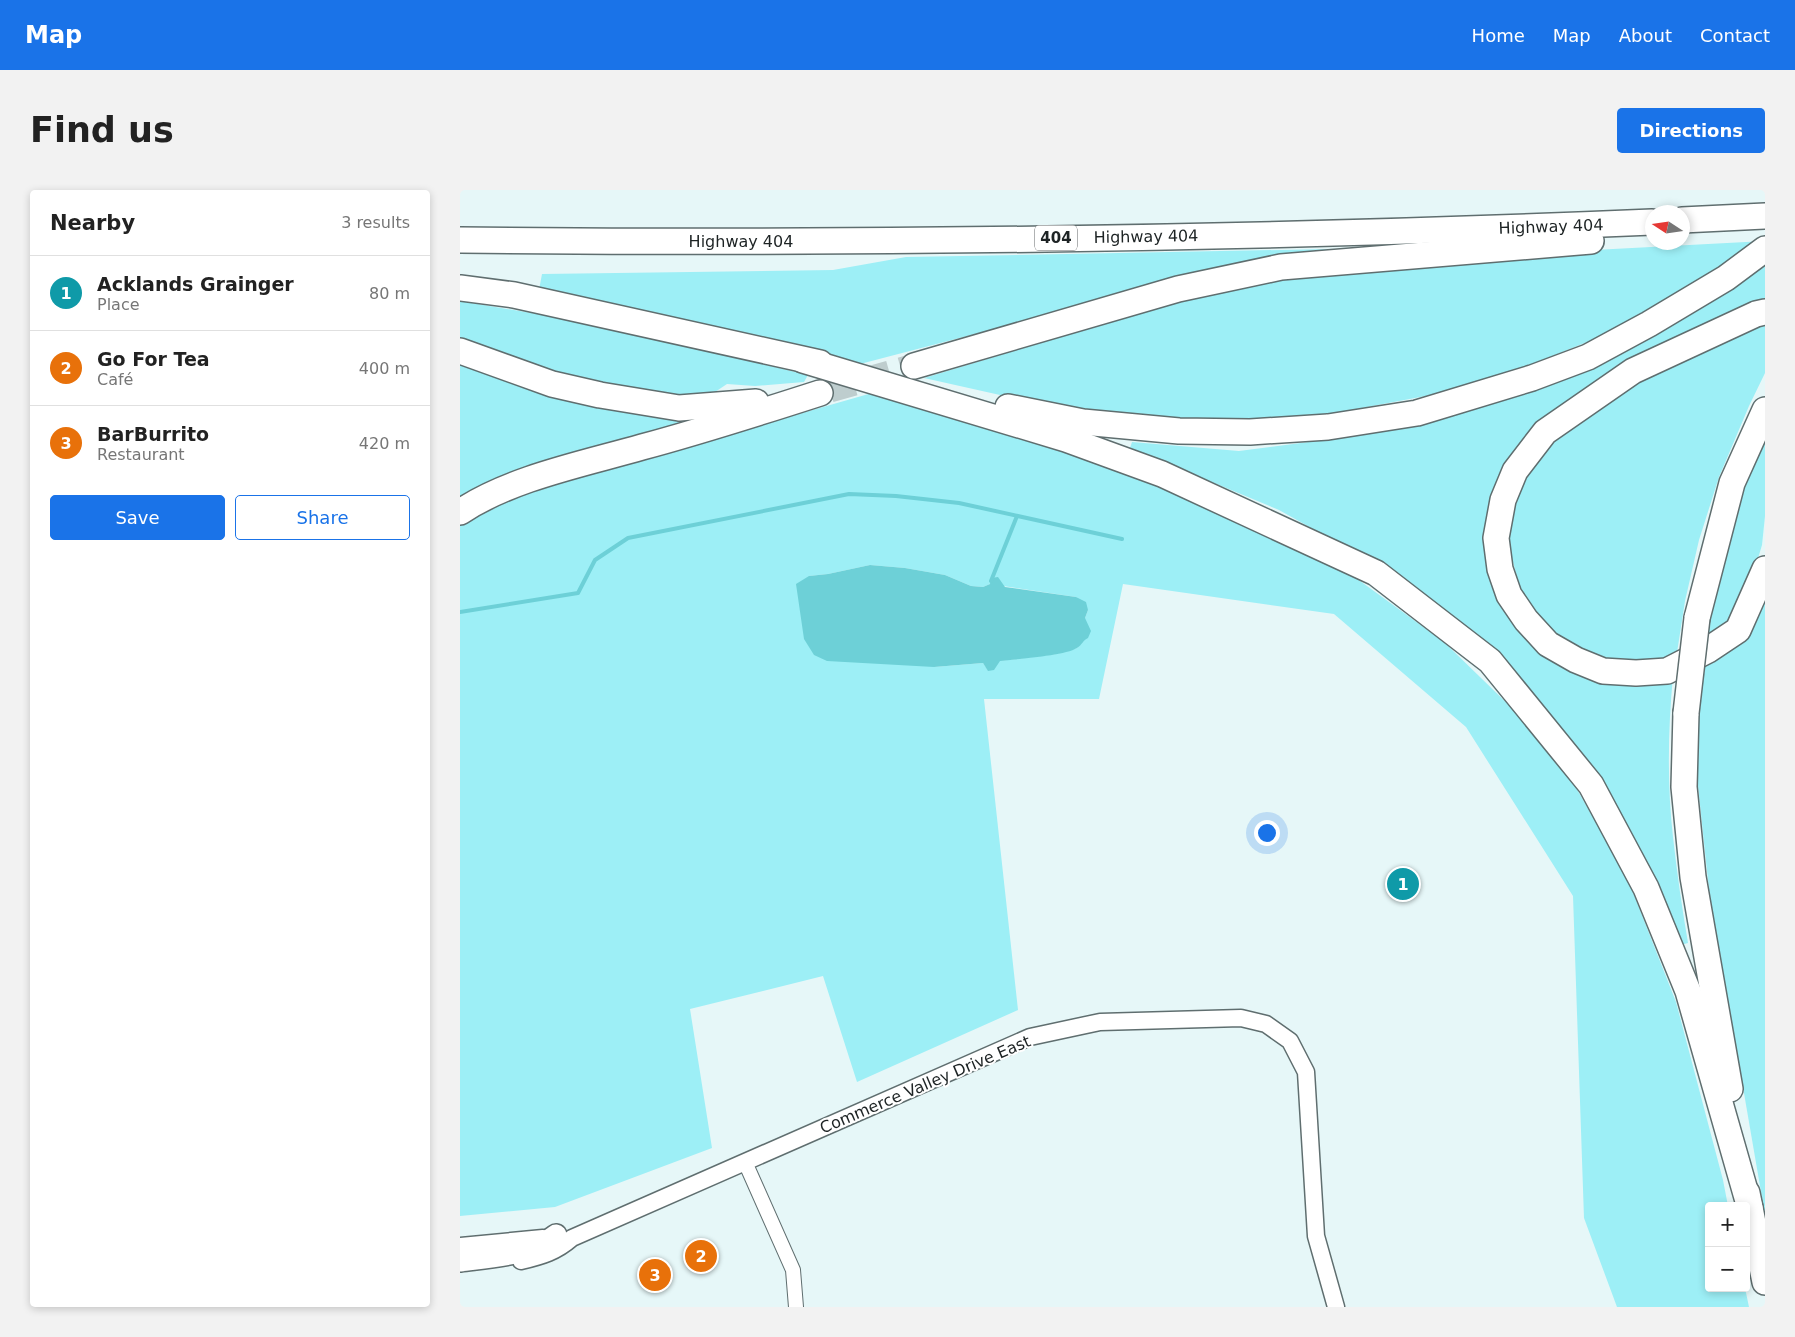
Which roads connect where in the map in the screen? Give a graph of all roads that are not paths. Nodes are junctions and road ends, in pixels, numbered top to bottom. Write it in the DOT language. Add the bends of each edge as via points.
graph roads {
  1 [pos="1765,216"];
  2 [pos="1690,221"];
  3 [pos="1645,222"];
  4 [pos="1645,235"];
  5 [pos="460,240"];
  6 [pos="1765,249"];
  7 [pos="460,288"];
  8 [pos="1765,312"];
  9 [pos="460,351"];
  10 [pos="803,360"];
  11 [pos="914,366"];
  12 [pos="1765,410"];
  13 [pos="460,512"];
  14 [pos="1765,569"];
  15 [pos="746,1162"];
  16 [pos="1748,1202"];
  17 [pos="1749,1202"];
  18 [pos="1750,1208"];
  19 [pos="564,1237"];
  20 [pos="460,1246"];
  21 [pos="460,1261"];
  22 [pos="460,1270"];
  23 [pos="1765,1282"];
  24 [pos="796,1307"];
  25 [pos="1336,1307"];
  1 -- 2 [label="highway"];
  3 -- 5 [label="highway, Highway 404 / 404" via="1333,234 1010,239"];
  4 -- 11 [label="highway" via="1281,267 1178,289"];
  6 -- 10 [label="highway" via="1726,278 1588,357 1532,378 1417,413 1328,427 1250,432 1180,431 1083,422"];
  7 -- 10 [label="highway" via="533,298"];
  8 -- 14 [label="highway" via="1633,371 1545,432 1514,471 1503,500 1496,538 1500,569 1509,596 1526,620 1548,644 1603,671 1667,671 1708,650 1738,630"];
  9 -- 13 [label="highway" via="552,384 679,408 742,404 825,392 692,434 533,478"];
  10 -- 16 [label="highway" via="1066,439 1162,474 1376,573 1490,661 1591,785 1646,888 1688,991"];
  12 -- 17 [label="highway, bridge" via="1732,483 1697,618 1686,713 1684,787 1694,877"];
  15 -- 19 [label="street, Commerce Valley Drive East"];
  15 -- 24 [label="street" via="793,1270"];
  15 -- 25 [label="street, Commerce Valley Drive East" via="1030,1037 1100,1022 1240,1018 1266,1024 1290,1041 1306,1072 1316,1236"];
  18 -- 23 [label="highway"];
  19 -- 20 [label="street, Commerce Valley Drive East"];
  19 -- 21 [label="main road" via="529,1249"];
  19 -- 22 [label="street, Commerce Valley Drive East" via="560,1248 538,1257"];
}
